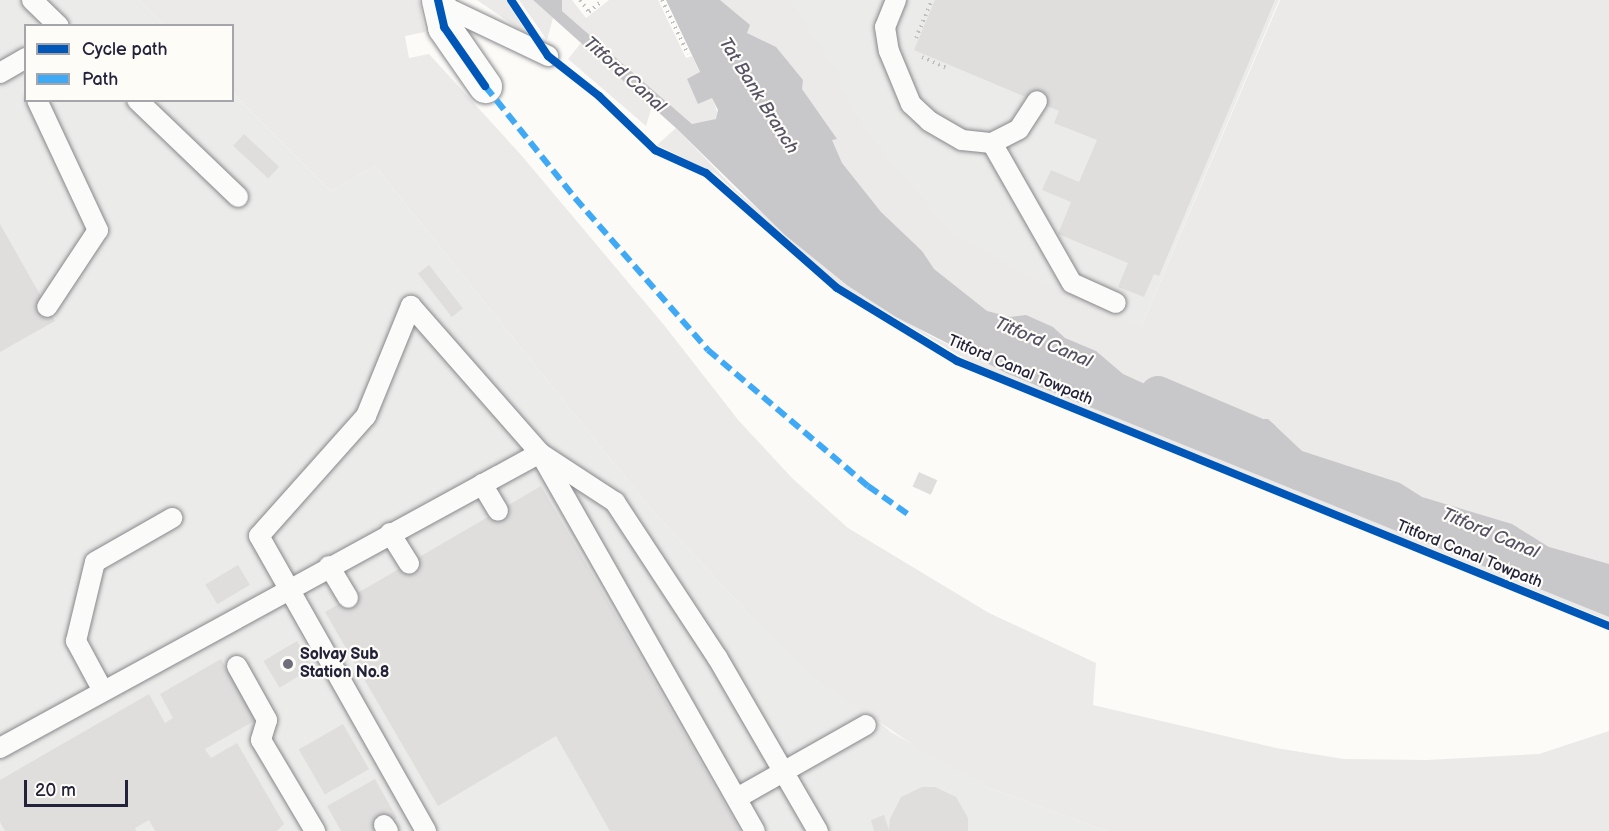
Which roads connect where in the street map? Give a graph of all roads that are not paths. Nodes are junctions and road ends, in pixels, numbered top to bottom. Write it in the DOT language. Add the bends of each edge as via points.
graph roads {
  1 [pos="32,0"];
  2 [pos="894,1"];
  3 [pos="439,2"];
  4 [pos="57,24"];
  5 [pos="548,56"];
  6 [pos="23,65"];
  7 [pos="0,74"];
  8 [pos="485,86"];
  9 [pos="1036,101"];
  10 [pos="38,102"];
  11 [pos="139,102"];
  12 [pos="992,143"];
  13 [pos="238,197"];
  14 [pos="1116,303"];
  15 [pos="47,307"];
  16 [pos="540,453"];
  17 [pos="482,484"];
  18 [pos="498,511"];
  19 [pos="172,518"];
  20 [pos="390,533"];
  21 [pos="409,563"];
  22 [pos="329,566"];
  23 [pos="289,588"];
  24 [pos="348,598"];
  25 [pos="237,666"];
  26 [pos="103,691"];
  27 [pos="866,725"];
  28 [pos="0,748"];
  29 [pos="785,770"];
  30 [pos="730,795"];
  31 [pos="315,831"];
  32 [pos="426,831"];
  33 [pos="755,831"];
  34 [pos="818,831"];
  1 -- 4 [label="lane"];
  2 -- 12 [label="lane" via="885,27 897,77 911,104 929,121 962,140"];
  3 -- 5 [label="lane"];
  3 -- 8 [label="street" via="444,27"];
  6 -- 7 [label="lane"];
  9 -- 12 [label="lane" via="1019,129"];
  10 -- 15 [label="lane" via="99,230"];
  11 -- 13 [label="lane"];
  12 -- 14 [label="lane" via="1072,283"];
  16 -- 17 [label="lane"];
  16 -- 23 [label="lane" via="411,306 366,416 259,536"];
  16 -- 29 [label="lane" via="615,502 717,657"];
  16 -- 30 [label="lane" via="634,633"];
  17 -- 18 [label="lane"];
  17 -- 20 [label="lane"];
  19 -- 26 [label="lane" via="95,562 76,641"];
  20 -- 21 [label="lane"];
  20 -- 22 [label="lane"];
  22 -- 23 [label="lane"];
  22 -- 24 [label="lane"];
  23 -- 26 [label="lane"];
  23 -- 32 [label="lane"];
  25 -- 31 [label="lane" via="267,720 261,740"];
  26 -- 28 [label="lane"];
  27 -- 29 [label="lane"];
  29 -- 30 [label="lane"];
  29 -- 34 [label="lane"];
  30 -- 33 [label="lane"];
}
